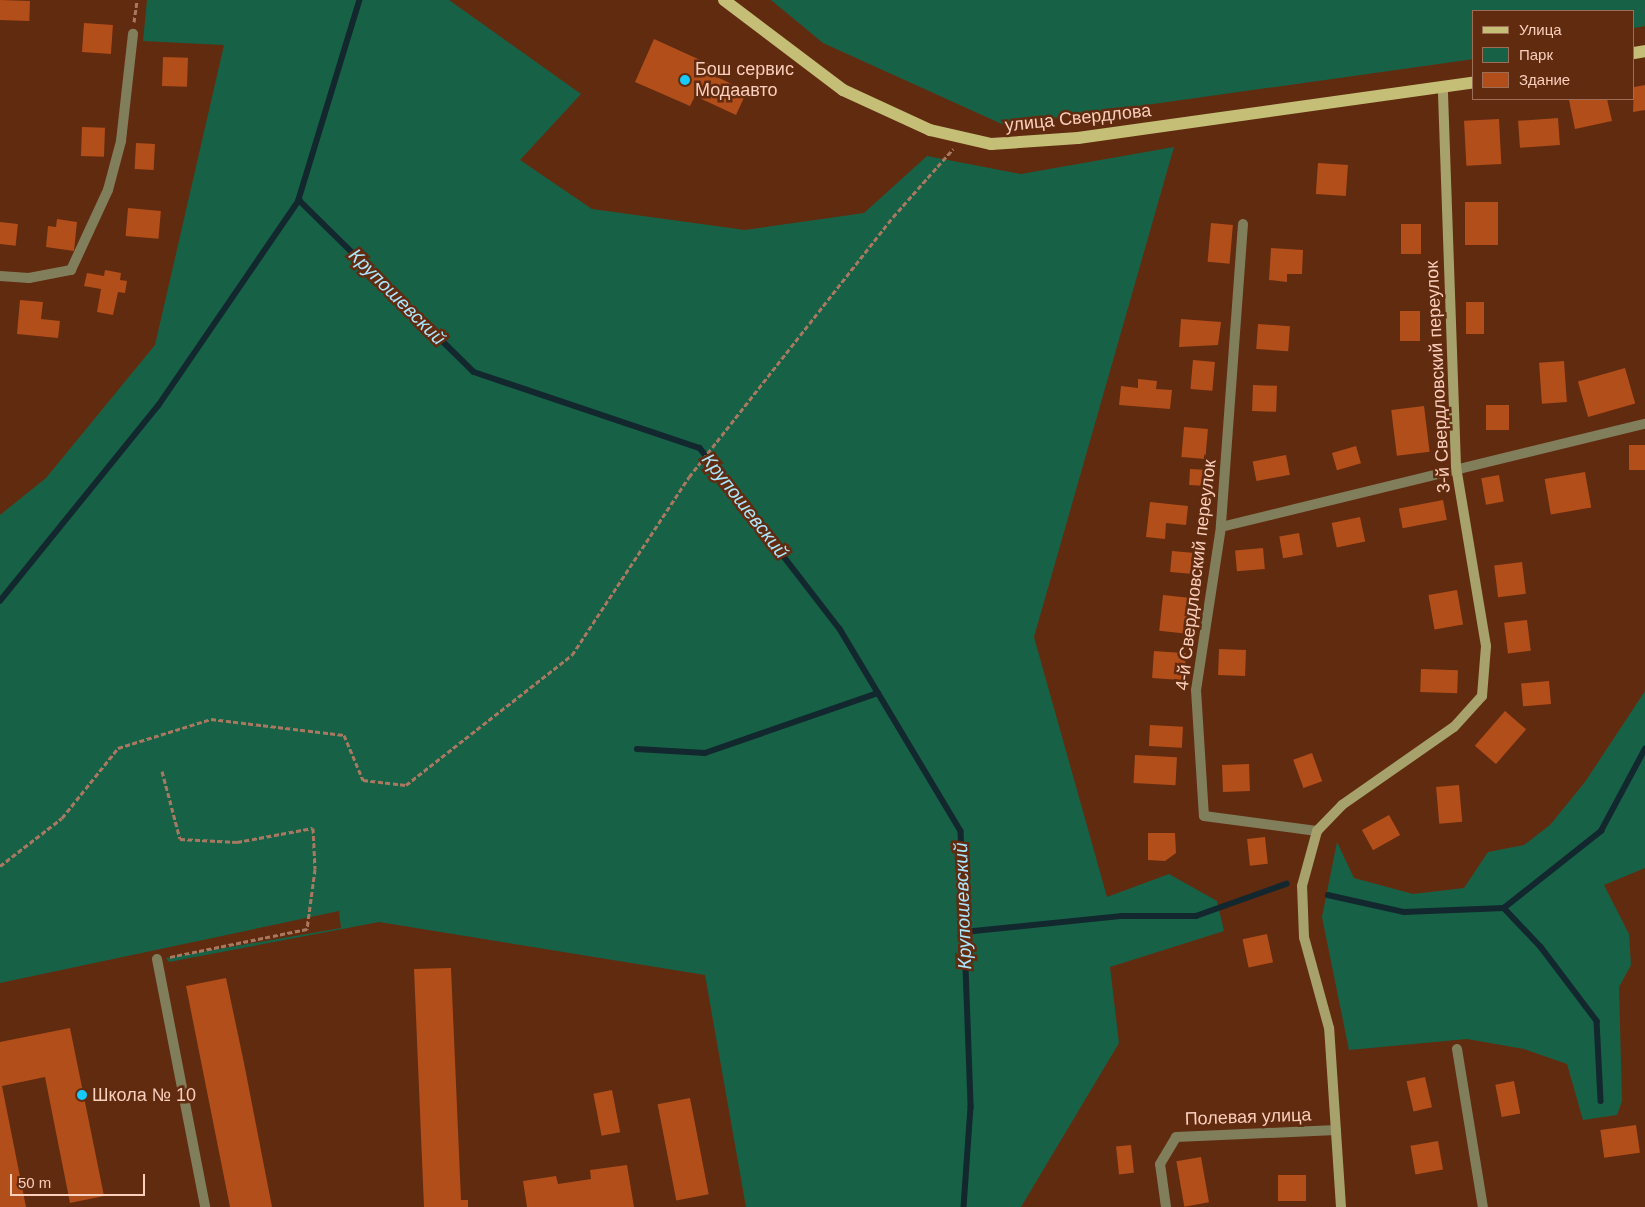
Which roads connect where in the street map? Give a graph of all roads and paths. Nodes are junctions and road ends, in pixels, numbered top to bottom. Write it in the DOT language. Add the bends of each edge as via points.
graph roads {
  1 [pos="137,0"];
  2 [pos="724,0"];
  3 [pos="133,34"];
  4 [pos="1472,82"];
  5 [pos="1443,88"];
  6 [pos="962,139"];
  7 [pos="1243,224"];
  8 [pos="0,276"];
  9 [pos="1645,424"];
  10 [pos="1456,466"];
  11 [pos="1221,527"];
  12 [pos="162,771"];
  13 [pos="1317,832"];
  14 [pos="0,866"];
  15 [pos="158,959"];
  16 [pos="1457,1049"];
  17 [pos="1336,1130"];
  18 [pos="205,1207"];
  19 [pos="1166,1207"];
  20 [pos="1341,1207"];
  21 [pos="1483,1207"];
  1 -- 3 [label="path"];
  2 -- 6 [label="main road, улица Свердлова" via="843,90 892,114"];
  3 -- 8 [label="street" via="121,141 108,190 71,270 29,278"];
  4 -- 5 [label="main road, улица Свердлова"];
  5 -- 6 [label="main road, улица Свердлова" via="1078,138 1019,144"];
  5 -- 10 [label="main road, 3-й Свердловский переулок"];
  6 -- 14 [label="path" via="893,217 689,477 572,655 406,785 363,780 344,736 211,719 118,748 62,818"];
  7 -- 11 [label="street, 4-й Свердловский переулок"];
  9 -- 10 [label="street"];
  10 -- 11 [label="street"];
  10 -- 13 [label="main road, 3-й Свердловский переулок" via="1486,646 1482,696 1454,727 1342,805"];
  11 -- 13 [label="street, 4-й Свердловский переулок" via="1196,690 1204,816"];
  12 -- 15 [label="path" via="180,839 237,842 314,828 315,870 307,928"];
  13 -- 17 [label="main road, 3-й Свердловский переулок" via="1302,886 1304,937 1329,1028"];
  15 -- 18 [label="street"];
  16 -- 21 [label="street"];
  17 -- 19 [label="street, Полевая улица" via="1176,1136 1160,1164"];
  17 -- 20 [label="main road, 3-й Свердловский переулок"];
}
